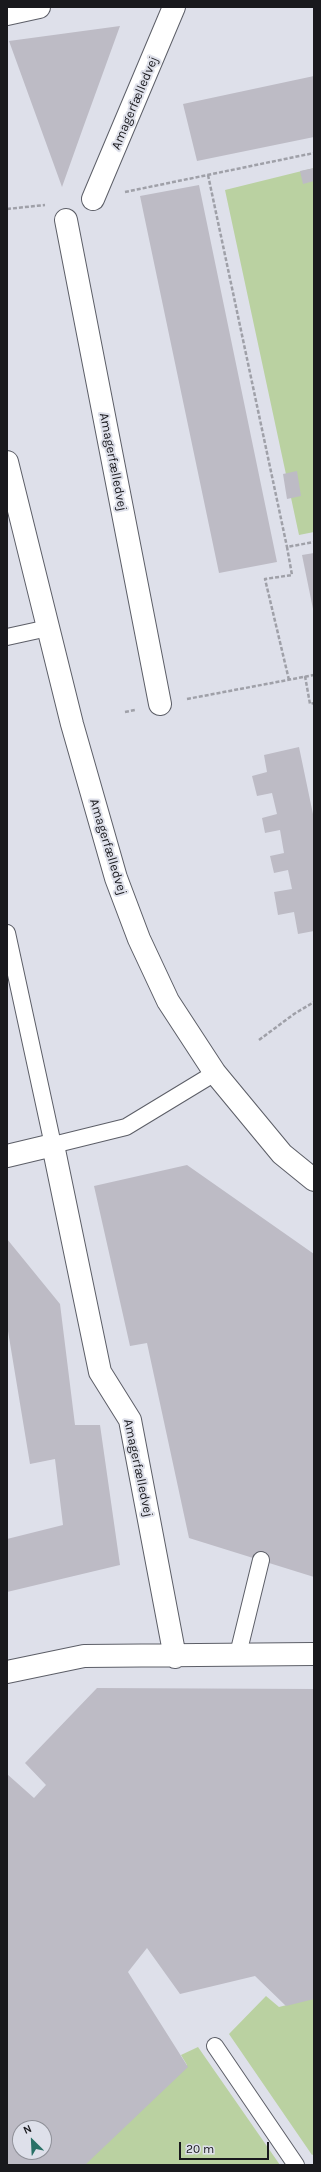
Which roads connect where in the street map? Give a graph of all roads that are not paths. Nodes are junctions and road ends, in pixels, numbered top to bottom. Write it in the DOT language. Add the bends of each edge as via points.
graph roads {
  1 [pos="39,7"];
  2 [pos="174,7"];
  3 [pos="7,14"];
  4 [pos="93,199"];
  5 [pos="66,220"];
  6 [pos="7,462"];
  7 [pos="48,628"];
  8 [pos="7,637"];
  9 [pos="160,704"];
  10 [pos="7,933"];
  11 [pos="215,1073"];
  12 [pos="53,1145"];
  13 [pos="7,1156"];
  14 [pos="314,1180"];
  15 [pos="261,1560"];
  16 [pos="238,1654"];
  17 [pos="314,1654"];
  18 [pos="174,1657"];
  19 [pos="7,1672"];
  20 [pos="215,2046"];
  21 [pos="296,2165"];
  1 -- 3 [label="street"];
  2 -- 4 [label="street, Amagerfælledvej"];
  5 -- 9 [label="street, Amagerfælledvej"];
  6 -- 7 [label="street, Amagerfælledvej"];
  7 -- 8 [label="lane"];
  7 -- 11 [label="street, Amagerfælledvej" via="72,724 116,878 138,939 168,1002"];
  10 -- 12 [label="lane"];
  11 -- 12 [label="lane" via="126,1127"];
  11 -- 14 [label="street, Amagerfælledvej" via="282,1154"];
  12 -- 13 [label="street"];
  12 -- 18 [label="street, Amagerfælledvej" via="100,1372 130,1420"];
  15 -- 16 [label="lane"];
  16 -- 17 [label="street"];
  16 -- 18 [label="street"];
  18 -- 19 [label="street" via="84,1656"];
  20 -- 21 [label="lane"];
}
